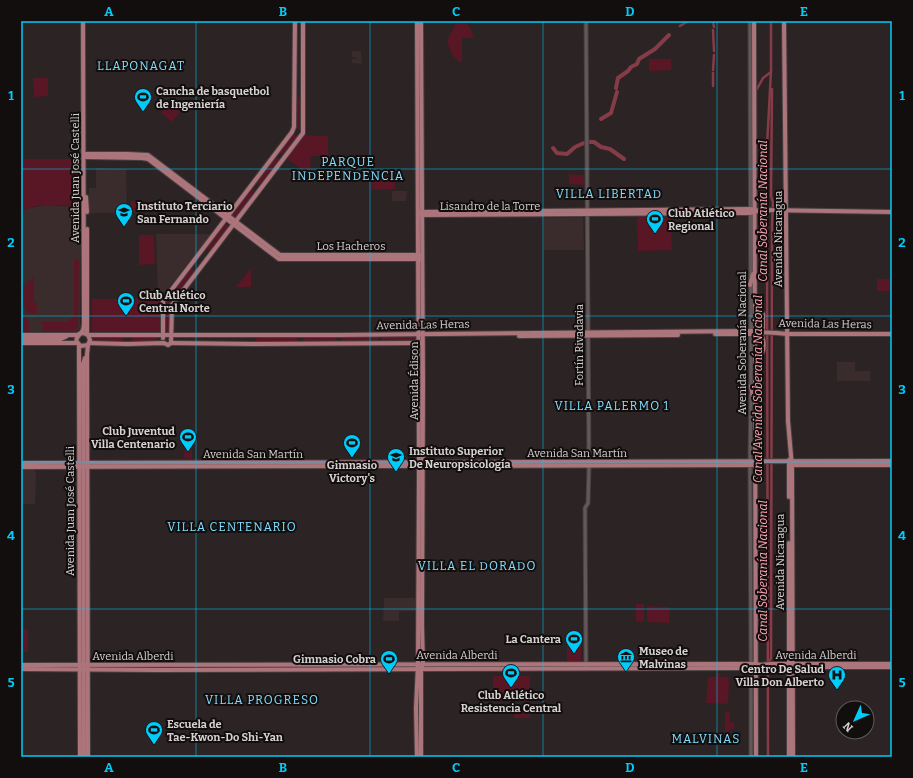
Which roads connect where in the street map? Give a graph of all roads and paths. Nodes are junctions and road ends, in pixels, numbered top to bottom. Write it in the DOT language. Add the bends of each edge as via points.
graph roads {
  1 [pos="85,21"];
  2 [pos="294,21"];
  3 [pos="303,21"];
  4 [pos="417,21"];
  5 [pos="422,21"];
  6 [pos="586,21"];
  7 [pos="750,21"];
  8 [pos="754,21"];
  9 [pos="784,21"];
  10 [pos="85,156"];
  11 [pos="753,211"];
  12 [pos="786,211"];
  13 [pos="587,212"];
  14 [pos="892,212"];
  15 [pos="420,214"];
  16 [pos="227,218"];
  17 [pos="234,223"];
  18 [pos="420,257"];
  19 [pos="754,265"];
  20 [pos="750,285"];
  21 [pos="755,315"];
  22 [pos="756,333"];
  23 [pos="588,334"];
  24 [pos="787,334"];
  25 [pos="892,334"];
  26 [pos="21,335"];
  27 [pos="69,335"];
  28 [pos="79,335"];
  29 [pos="88,335"];
  30 [pos="422,335"];
  31 [pos="21,339"];
  32 [pos="61,339"];
  33 [pos="168,339"];
  34 [pos="69,342"];
  35 [pos="21,343"];
  36 [pos="421,343"];
  37 [pos="78,344"];
  38 [pos="89,344"];
  39 [pos="755,351"];
  40 [pos="79,353"];
  41 [pos="87,354"];
  42 [pos="83,364"];
  43 [pos="751,386"];
  44 [pos="755,409"];
  45 [pos="892,461"];
  46 [pos="790,462"];
  47 [pos="21,463"];
  48 [pos="753,463"];
  49 [pos="421,464"];
  50 [pos="589,464"];
  51 [pos="83,465"];
  52 [pos="892,465"];
  53 [pos="21,467"];
  54 [pos="892,664"];
  55 [pos="21,665"];
  56 [pos="756,665"];
  57 [pos="790,665"];
  58 [pos="586,666"];
  59 [pos="84,667"];
  60 [pos="420,667"];
  61 [pos="892,667"];
  62 [pos="21,669"];
  63 [pos="80,757"];
  64 [pos="84,757"];
  65 [pos="88,757"];
  66 [pos="416,757"];
  67 [pos="421,757"];
  68 [pos="751,757"];
  69 [pos="756,757"];
  70 [pos="789,757"];
  71 [pos="793,757"];
  1 -- 10 [label="main road, Avenida Juan José Castelli"];
  2 -- 16 [label="main road" via="294,127"];
  3 -- 17 [label="main road" via="303,133"];
  4 -- 15 [label="main road, Avenida Édison"];
  5 -- 15 [label="main road, Avenida Édison"];
  6 -- 13 [label="street, Fortín Rivadavia"];
  7 -- 11 [label="street, Avenida Soberanía Nacional"];
  8 -- 11 [label="main road, Avenida Soberanía Nacional"];
  9 -- 12 [label="main road, Avenida Nicaragua"];
  10 -- 16 [label="main road" via="146,159"];
  10 -- 28 [label="main road, Avenida Juan José Castelli" via="84,328"];
  10 -- 29 [label="main road, Avenida Juan José Castelli"];
  11 -- 12 [label="main road, Lisandro de la Torre"];
  11 -- 13 [label="main road, Lisandro de la Torre"];
  11 -- 19 [label="main road, Avenida Soberanía Nacional"];
  11 -- 20 [label="street, Avenida Soberanía Nacional"];
  12 -- 14 [label="main road, Lisandro de la Torre"];
  12 -- 24 [label="main road, Avenida Nicaragua"];
  13 -- 15 [label="main road, Lisandro de la Torre"];
  13 -- 23 [label="street, Fortín Rivadavia"];
  15 -- 18 [label="main road, Avenida Édison"];
  16 -- 17 [label="main road"];
  16 -- 33 [label="main road" via="163,301"];
  17 -- 18 [label="main road, Los Hacheros" via="280,257"];
  17 -- 33 [label="main road" via="172,305"];
  18 -- 30 [label="main road, Avenida Édison"];
  19 -- 20 [label="main road"];
  19 -- 21 [label="main road, Avenida Soberanía Nacional"];
  20 -- 22 [label="street, Avenida Soberanía Nacional"];
  21 -- 22 [label="main road, Avenida Soberanía Nacional"];
  21 -- 22 [label="main road" via="759,311 763,314 763,328"];
  22 -- 23 [label="main road, Avenida Las Heras"];
  22 -- 24 [label="main road, Avenida Las Heras"];
  22 -- 39 [label="main road, Avenida Soberanía Nacional"];
  22 -- 39 [label="main road" via="763,338 763,351"];
  22 -- 43 [label="street, Avenida Soberanía Nacional"];
  23 -- 30 [label="main road, Avenida Las Heras"];
  23 -- 50 [label="street, Fortín Rivadavia"];
  24 -- 25 [label="main road, Avenida Las Heras"];
  24 -- 46 [label="main road, Avenida Nicaragua"];
  26 -- 27 [label="main road"];
  27 -- 28 [label="main road"];
  27 -- 32 [label="main road"];
  28 -- 29 [label="main road"];
  28 -- 37 [label="main road"];
  29 -- 33 [label="main road, Avenida Las Heras"];
  29 -- 38 [label="main road"];
  30 -- 33 [label="main road, Avenida Las Heras"];
  30 -- 36 [label="main road, Avenida Édison"];
  31 -- 32 [label="main road"];
  32 -- 34 [label="main road"];
  33 -- 36 [label="main road, Avenida Las Heras" via="253,344"];
  33 -- 38 [label="main road, Avenida Las Heras" via="127,344"];
  34 -- 35 [label="main road"];
  34 -- 37 [label="main road"];
  36 -- 49 [label="main road, Avenida Édison"];
  37 -- 38 [label="main road" via="84,347"];
  37 -- 40 [label="main road, Avenida Juan José Castelli"];
  38 -- 41 [label="main road, Avenida Juan José Castelli"];
  39 -- 44 [label="main road, Avenida Soberanía Nacional"];
  40 -- 42 [label="main road, Avenida Juan José Castelli"];
  40 -- 51 [label="main road, Avenida Juan José Castelli"];
  41 -- 42 [label="main road, Avenida Juan José Castelli"];
  41 -- 51 [label="main road, Avenida Juan José Castelli"];
  42 -- 51 [label="main road, Avenida Juan José Castelli"];
  43 -- 44 [label="main road"];
  43 -- 48 [label="street, Avenida Soberanía Nacional"];
  44 -- 48 [label="main road, Avenida Soberanía Nacional"];
  45 -- 46 [label="main road, Avenida San Martín"];
  46 -- 48 [label="main road, Avenida San Martín"];
  46 -- 52 [label="main road, Avenida San Martín"];
  46 -- 57 [label="main road, Avenida Nicaragua"];
  47 -- 51 [label="main road, Avenida San Martín"];
  48 -- 50 [label="main road, Avenida San Martín"];
  48 -- 56 [label="main road, Avenida Soberanía Nacional"];
  49 -- 50 [label="main road, Avenida San Martín"];
  49 -- 51 [label="main road, Avenida San Martín"];
  49 -- 60 [label="main road, Avenida Édison" via="423,546"];
  50 -- 58 [label="street, Fortín Rivadavia" via="586,508"];
  51 -- 53 [label="main road, Avenida San Martín"];
  51 -- 59 [label="main road, Avenida Juan José Castelli"];
  54 -- 57 [label="main road, Avenida Alberdi"];
  55 -- 59 [label="main road, Avenida Alberdi"];
  56 -- 57 [label="main road, Avenida Alberdi"];
  56 -- 58 [label="main road, Avenida Alberdi"];
  56 -- 68 [label="street"];
  56 -- 69 [label="main road, Avenida Soberanía Nacional"];
  57 -- 61 [label="main road, Avenida Alberdi"];
  57 -- 70 [label="main road"];
  57 -- 71 [label="main road"];
  58 -- 60 [label="main road, Avenida Alberdi"];
  59 -- 60 [label="main road, Avenida Alberdi"];
  59 -- 62 [label="main road, Avenida Alberdi"];
  59 -- 63 [label="main road"];
  59 -- 64 [label="main road"];
  59 -- 65 [label="main road"];
  60 -- 66 [label="main road"];
  60 -- 67 [label="main road"];
}
